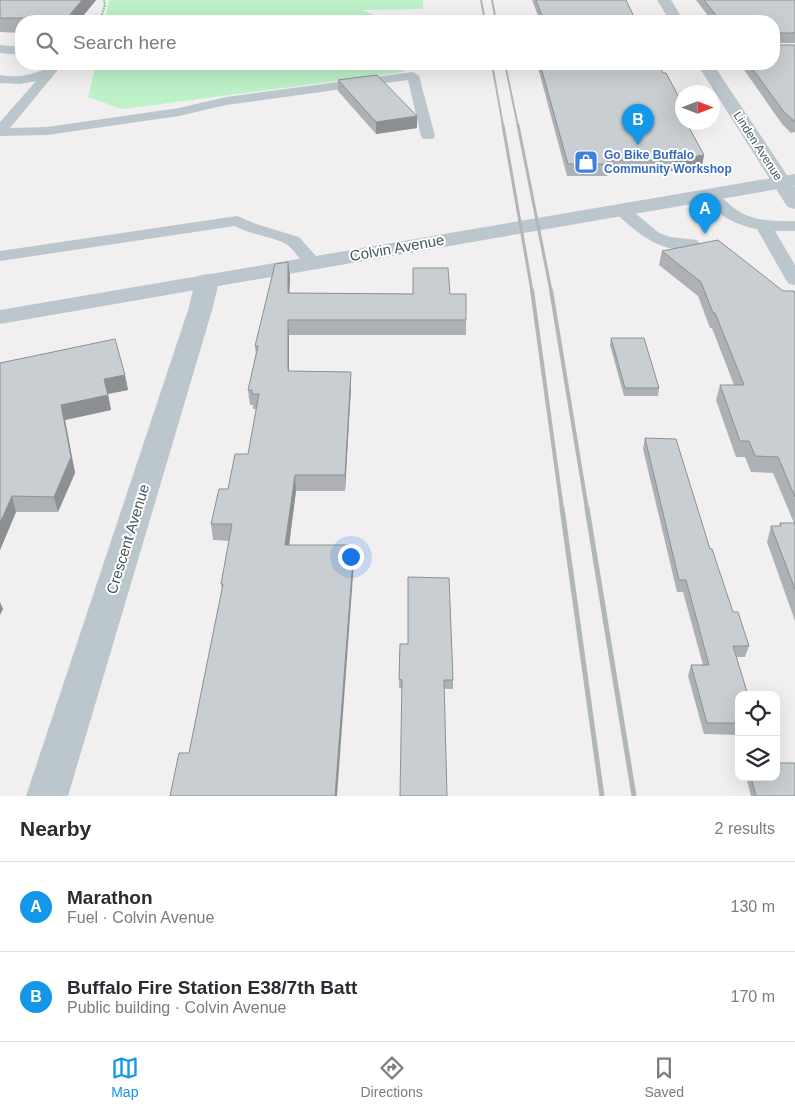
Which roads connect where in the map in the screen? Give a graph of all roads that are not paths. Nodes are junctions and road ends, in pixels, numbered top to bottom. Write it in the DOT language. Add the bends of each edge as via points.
graph roads {
  1 [pos="664,0"];
  2 [pos="673,15"];
  3 [pos="0,49"];
  4 [pos="15,50"];
  5 [pos="47,70"];
  6 [pos="50,70"];
  7 [pos="709,70"];
  8 [pos="5,80"];
  9 [pos="24,104"];
  10 [pos="0,131"];
  11 [pos="428,136"];
  12 [pos="789,181"];
  13 [pos="709,195"];
  14 [pos="795,203"];
  15 [pos="623,210"];
  16 [pos="795,226"];
  17 [pos="746,228"];
  18 [pos="682,242"];
  19 [pos="0,256"];
  20 [pos="313,263"];
  21 [pos="795,280"];
  22 [pos="207,281"];
  23 [pos="0,317"];
  24 [pos="47,796"];
  1 -- 2 [label="street"];
  3 -- 4 [label="lane"];
  5 -- 8 [label="lane" via="36,77"];
  6 -- 9 [label="lane"];
  7 -- 12 [label="street, Linden Avenue"];
  8 -- 9 [label="lane"];
  9 -- 10 [label="lane"];
  10 -- 11 [label="lane" via="47,130 179,112 226,101 413,76"];
  12 -- 13 [label="street, Colvin Avenue"];
  12 -- 14 [label="street, Linden Avenue"];
  13 -- 15 [label="street, Colvin Avenue"];
  13 -- 17 [label="lane"];
  15 -- 18 [label="lane" via="652,237"];
  15 -- 20 [label="street, Colvin Avenue"];
  16 -- 17 [label="lane"];
  17 -- 21 [label="lane"];
  19 -- 20 [label="lane" via="237,221 293,241"];
  20 -- 22 [label="street, Colvin Avenue"];
  22 -- 23 [label="street, Colvin Avenue"];
  22 -- 24 [label="street, Crescent Avenue"];
}
